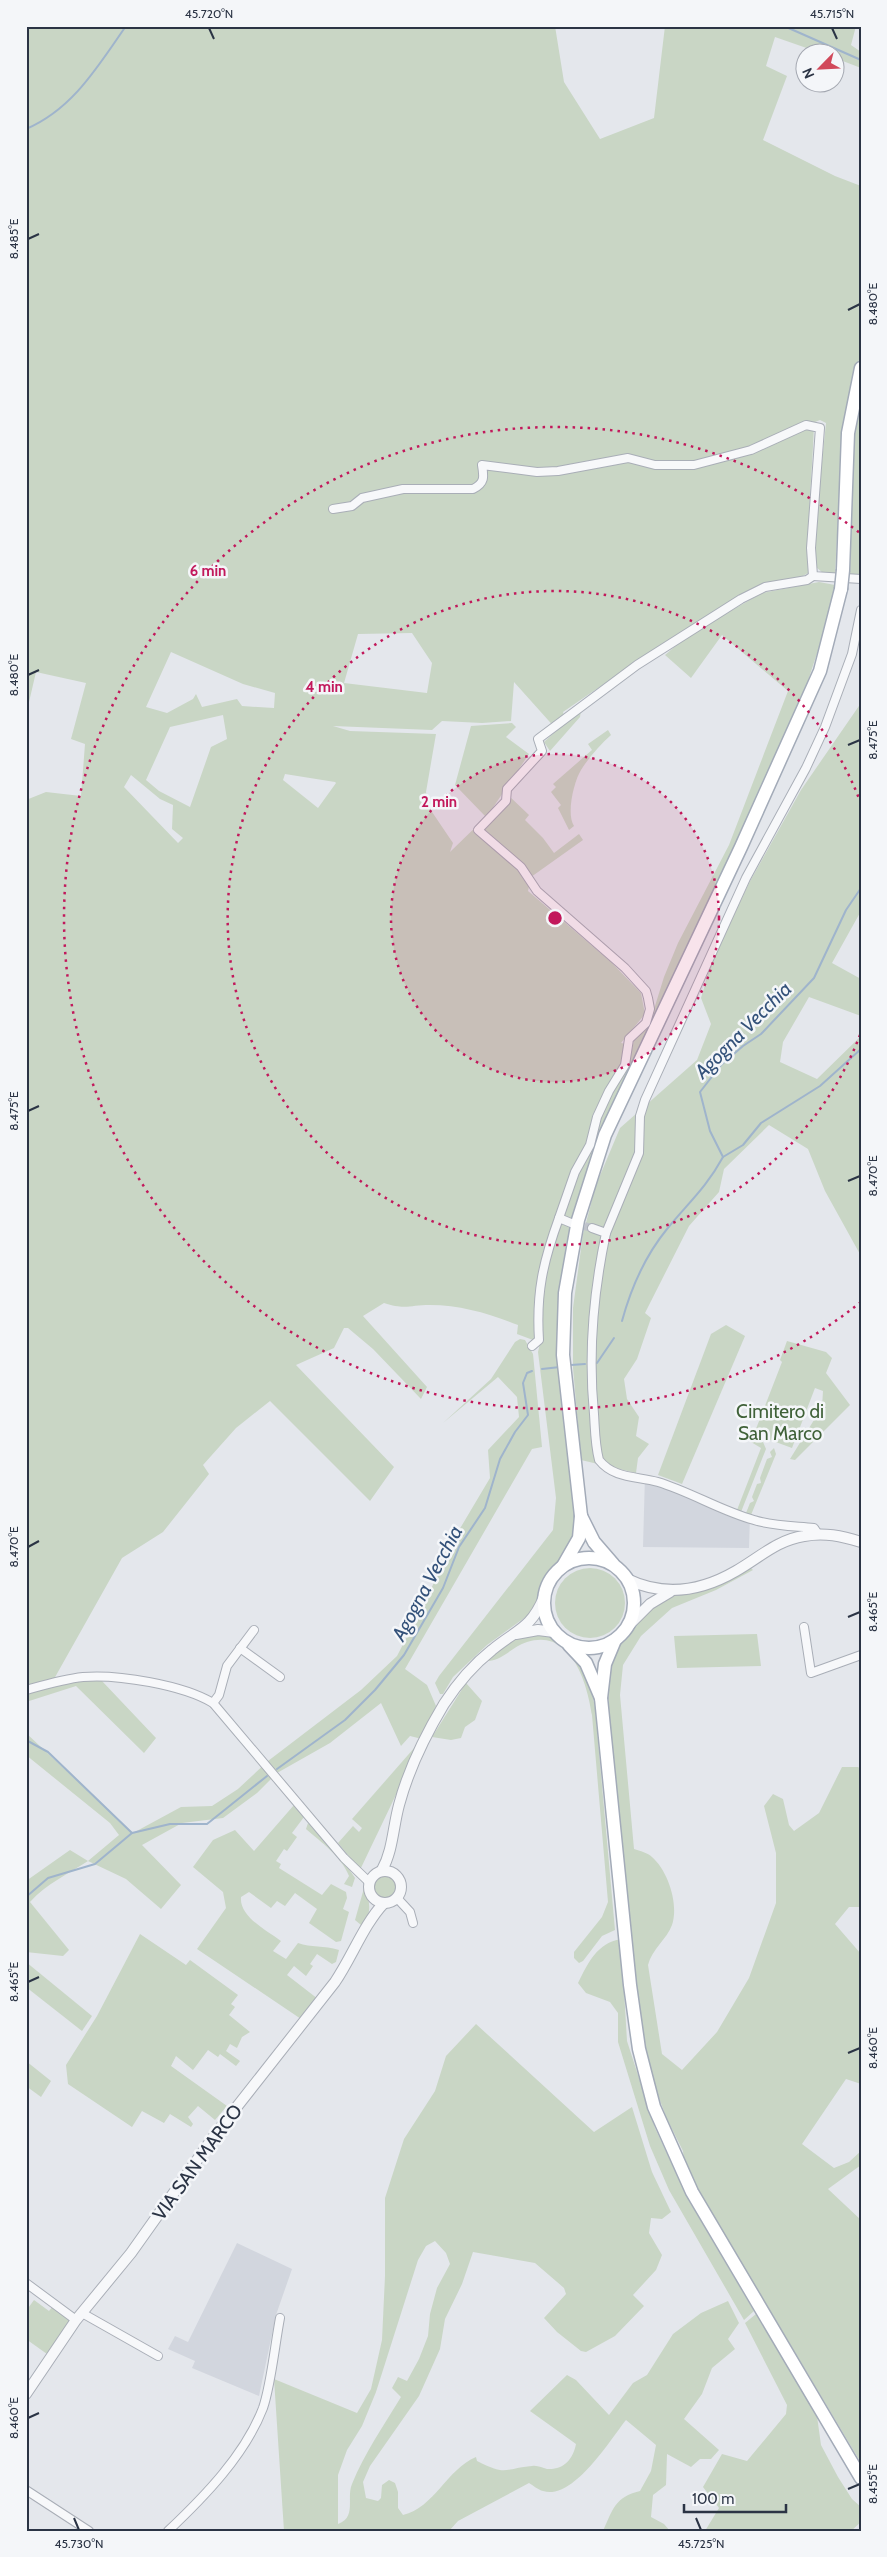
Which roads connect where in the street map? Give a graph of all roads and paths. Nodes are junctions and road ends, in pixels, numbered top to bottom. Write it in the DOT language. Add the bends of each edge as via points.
graph roads {
  1 [pos="861,368"];
  2 [pos="333,509"];
  3 [pos="813,576"];
  4 [pos="861,579"];
  5 [pos="861,610"];
  6 [pos="559,1218"];
  7 [pos="571,1223"];
  8 [pos="592,1228"];
  9 [pos="606,1234"];
  10 [pos="532,1346"];
  11 [pos="582,1516"];
  12 [pos="818,1534"];
  13 [pos="861,1542"];
  14 [pos="563,1566"];
  15 [pos="614,1566"];
  16 [pos="626,1579"];
  17 [pos="670,1592"];
  18 [pos="544,1597"];
  19 [pos="804,1626"];
  20 [pos="626,1628"];
  21 [pos="254,1630"];
  22 [pos="554,1632"];
  23 [pos="515,1634"];
  24 [pos="615,1640"];
  25 [pos="568,1643"];
  26 [pos="240,1648"];
  27 [pos="861,1655"];
  28 [pos="280,1676"];
  29 [pos="26,1690"];
  30 [pos="601,1698"];
  31 [pos="213,1704"];
  32 [pos="389,1857"];
  33 [pos="382,1870"];
  34 [pos="394,1873"];
  35 [pos="369,1882"];
  36 [pos="372,1896"];
  37 [pos="397,1898"];
  38 [pos="384,1903"];
  39 [pos="413,1923"];
  40 [pos="366,1928"];
  41 [pos="26,2283"];
  42 [pos="79,2317"];
  43 [pos="280,2318"];
  44 [pos="158,2356"];
  45 [pos="26,2394"];
  46 [pos="861,2478"];
  47 [pos="26,2490"];
  48 [pos="88,2531"];
  49 [pos="168,2531"];
  1 -- 11 [label="main road, bridge" via="848,433 841,590 820,671 605,1135 578,1220 565,1293 563,1355"];
  2 -- 3 [label="street" via="352,506 362,498 403,489 473,489 484,478 482,464 537,472 628,458 655,465 694,464 751,450 806,426 820,428 811,548"];
  3 -- 4 [label="street"];
  3 -- 6 [label="street" via="807,580 765,587 741,599 581,706 538,739 542,751 507,789 506,801 478,830 520,867 537,891 625,968 646,991 648,998 650,1009 646,1023 630,1039 626,1065 597,1116 590,1145 570,1185"];
  5 -- 9 [label="street" via="852,654 825,727 746,878 645,1100 640,1116 639,1152"];
  6 -- 7 [label="street"];
  6 -- 10 [label="street" via="540,1279 539,1340"];
  8 -- 9 [label="street"];
  9 -- 12 [label="street" via="591,1322 590,1378 599,1460 623,1476 658,1482 735,1514 766,1523 814,1528"];
  11 -- 14 [label="main road" via="578,1538"];
  11 -- 15 [label="main road" via="594,1542"];
  12 -- 13 [label="street"];
  12 -- 17 [label="street" via="780,1543 719,1579"];
  14 -- 15 [label="main road" via="588,1558"];
  14 -- 18 [label="main road" via="550,1580"];
  15 -- 16 [label="main road"];
  16 -- 17 [label="street" via="645,1588"];
  16 -- 20 [label="main road" via="634,1604"];
  17 -- 20 [label="street" via="650,1604"];
  18 -- 22 [label="main road" via="544,1610"];
  18 -- 23 [label="street" via="537,1614"];
  19 -- 27 [label="street" via="811,1673"];
  20 -- 24 [label="main road"];
  21 -- 26 [label="street"];
  22 -- 23 [label="street" via="538,1630"];
  22 -- 25 [label="main road"];
  23 -- 32 [label="street" via="477,1663 439,1712 405,1785 392,1831"];
  24 -- 25 [label="main road" via="592,1648"];
  24 -- 30 [label="main road" via="605,1664"];
  25 -- 30 [label="main road" via="586,1663"];
  26 -- 28 [label="street"];
  26 -- 31 [label="street" via="227,1666"];
  29 -- 31 [label="street" via="65,1680 100,1677 158,1684 201,1696"];
  30 -- 46 [label="main road" via="630,1986 654,2107 692,2192 718,2239"];
  31 -- 35 [label="street" via="344,1858"];
  32 -- 33 [label="street"];
  32 -- 34 [label="street"];
  33 -- 34 [label="street"];
  33 -- 35 [label="street"];
  34 -- 37 [label="street" via="401,1884"];
  35 -- 36 [label="street"];
  36 -- 38 [label="street"];
  36 -- 40 [label="street, VIA SAN MARCO" via="373,1908"];
  37 -- 38 [label="street"];
  37 -- 39 [label="street" via="410,1912"];
  38 -- 40 [label="street, VIA SAN MARCO"];
  40 -- 42 [label="street, VIA SAN MARCO" via="350,1961 335,1982 217,2132 131,2253"];
  41 -- 42 [label="street"];
  42 -- 44 [label="street"];
  42 -- 45 [label="street, VIA SAN MARCO"];
  43 -- 49 [label="street" via="263,2408 251,2431 210,2491"];
  47 -- 48 [label="street"];
}
